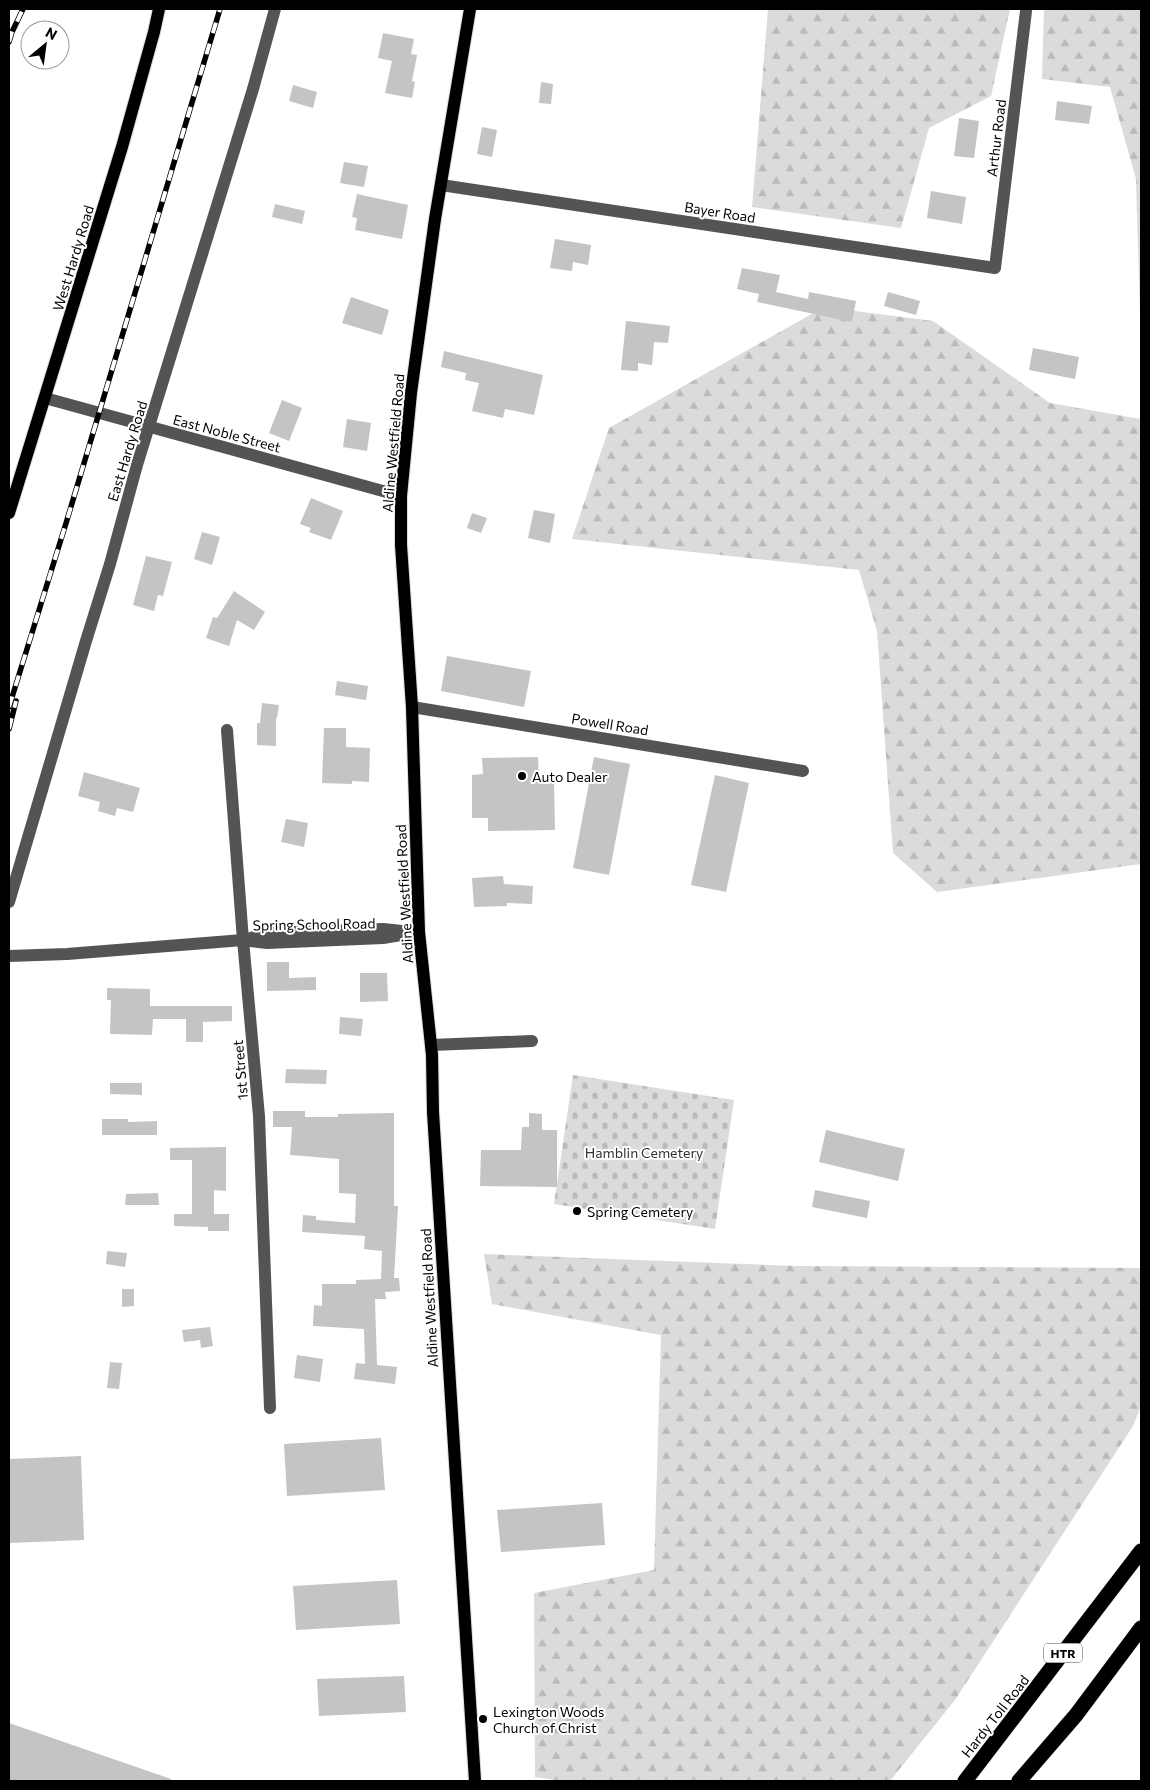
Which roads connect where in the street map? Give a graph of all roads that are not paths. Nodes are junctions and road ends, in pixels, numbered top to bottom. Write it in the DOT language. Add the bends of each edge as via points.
graph roads {
  1 [pos="159,9"];
  2 [pos="275,9"];
  3 [pos="470,9"];
  4 [pos="1026,11"];
  5 [pos="441,185"];
  6 [pos="995,268"];
  7 [pos="45,398"];
  8 [pos="150,427"];
  9 [pos="401,496"];
  10 [pos="9,514"];
  11 [pos="412,707"];
  12 [pos="227,730"];
  13 [pos="803,771"];
  14 [pos="9,902"];
  15 [pos="419,932"];
  16 [pos="243,940"];
  17 [pos="9,956"];
  18 [pos="532,1041"];
  19 [pos="431,1045"];
  20 [pos="270,1408"];
  21 [pos="1141,1551"];
  22 [pos="1141,1628"];
  23 [pos="475,1781"];
  24 [pos="964,1781"];
  25 [pos="1020,1781"];
  1 -- 7 [label="main road, West Hardy Road" via="122,147"];
  2 -- 8 [label="street, East Hardy Road"];
  3 -- 5 [label="main road, Aldine Westfield Road"];
  4 -- 6 [label="street, Arthur Road"];
  5 -- 6 [label="street, Bayer Road"];
  5 -- 9 [label="main road, Aldine Westfield Road" via="411,393"];
  7 -- 8 [label="street, East Noble Street"];
  7 -- 10 [label="main road, West Hardy Road"];
  8 -- 9 [label="street, East Noble Street"];
  8 -- 14 [label="street, East Hardy Road"];
  9 -- 11 [label="main road, Aldine Westfield Road" via="401,545"];
  11 -- 13 [label="street, Powell Road"];
  11 -- 15 [label="main road, Aldine Westfield Road"];
  12 -- 16 [label="street, 1st Street"];
  15 -- 16 [label="street, Spring School Road" via="383,929 266,933"];
  15 -- 19 [label="main road, Aldine Westfield Road"];
  16 -- 17 [label="street, Spring School Road"];
  16 -- 20 [label="street, 1st Street" via="259,1116"];
  18 -- 19 [label="street"];
  19 -- 23 [label="main road, Aldine Westfield Road"];
  21 -- 24 [label="highway, Hardy Toll Road / HTR"];
  22 -- 25 [label="highway" via="1076,1715"];
}
